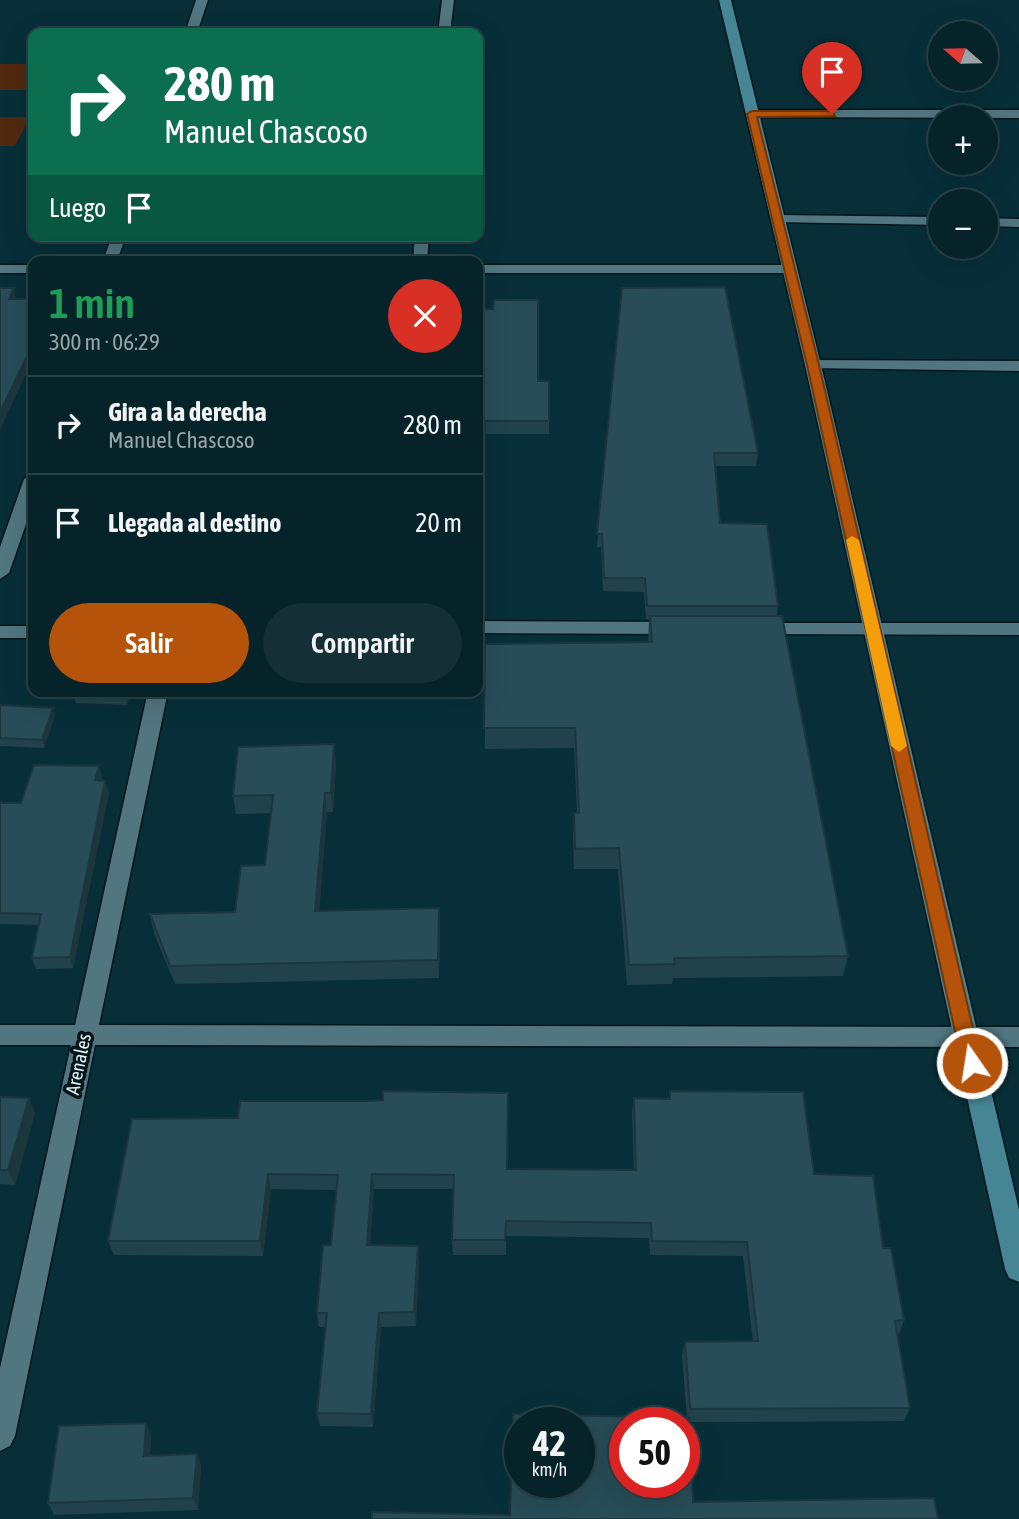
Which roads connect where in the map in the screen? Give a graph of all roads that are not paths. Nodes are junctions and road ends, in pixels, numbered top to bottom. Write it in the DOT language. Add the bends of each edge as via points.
graph roads {
  1 [pos="202,0"];
  2 [pos="448,0"];
  3 [pos="725,0"];
  4 [pos="193,28"];
  5 [pos="445,28"];
  6 [pos="752,114"];
  7 [pos="1019,114"];
  8 [pos="779,219"];
  9 [pos="928,221"];
  10 [pos="998,222"];
  11 [pos="1019,223"];
  12 [pos="0,269"];
  13 [pos="28,269"];
  14 [pos="483,269"];
  15 [pos="789,269"];
  16 [pos="813,365"];
  17 [pos="1019,366"];
  18 [pos="28,493"];
  19 [pos="0,573"];
  20 [pos="483,627"];
  21 [pos="695,628"];
  22 [pos="736,629"];
  23 [pos="1019,629"];
  24 [pos="872,630"];
  25 [pos="0,632"];
  26 [pos="28,632"];
  27 [pos="157,697"];
  28 [pos="0,1035"];
  29 [pos="84,1035"];
  30 [pos="1019,1037"];
  31 [pos="966,1038"];
  32 [pos="1019,1269"];
  33 [pos="0,1436"];
  1 -- 4 [label="street"];
  2 -- 5 [label="street"];
  3 -- 6 [label="main road"];
  6 -- 7 [label="street"];
  6 -- 8 [label="main road"];
  8 -- 9 [label="street"];
  8 -- 15 [label="main road"];
  10 -- 11 [label="street"];
  12 -- 13 [label="street"];
  14 -- 15 [label="street"];
  15 -- 16 [label="main road"];
  16 -- 17 [label="street"];
  16 -- 24 [label="main road"];
  18 -- 19 [label="street"];
  20 -- 21 [label="street"];
  22 -- 24 [label="street"];
  23 -- 24 [label="street"];
  24 -- 31 [label="main road"];
  25 -- 26 [label="street"];
  27 -- 29 [label="street, Arenales"];
  28 -- 29 [label="street"];
  29 -- 31 [label="street"];
  29 -- 33 [label="street, Arenales"];
  30 -- 31 [label="street"];
  31 -- 32 [label="main road"];
}
